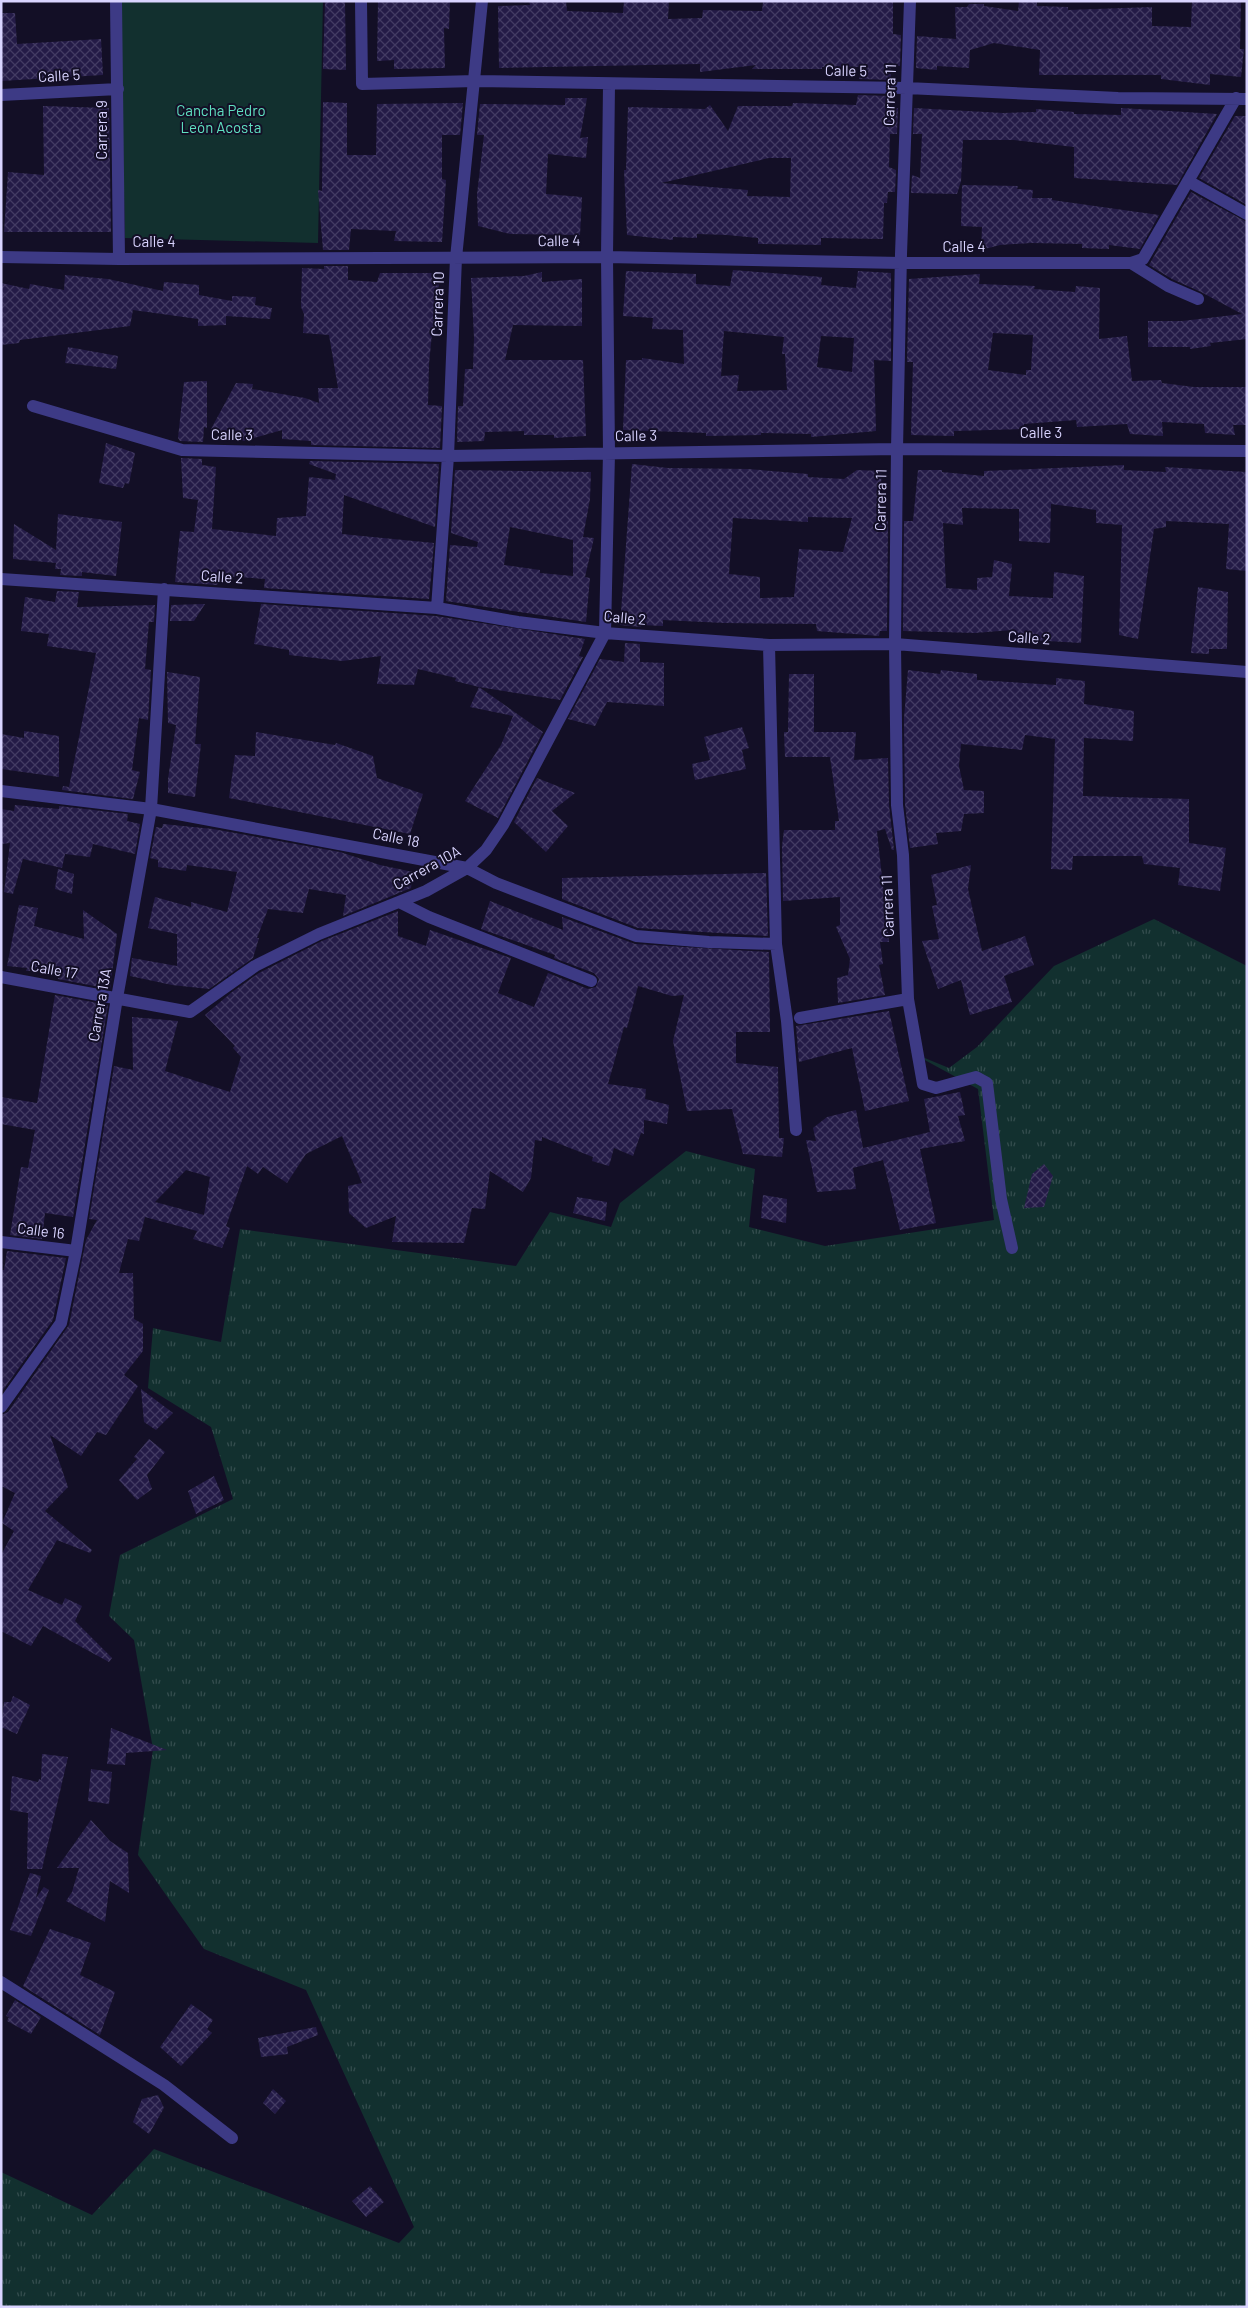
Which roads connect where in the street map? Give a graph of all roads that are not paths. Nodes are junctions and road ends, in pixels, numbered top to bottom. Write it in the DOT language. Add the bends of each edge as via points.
graph roads {
  1 [pos="116,1"];
  2 [pos="361,1"];
  3 [pos="482,1"];
  4 [pos="910,1"];
  5 [pos="475,81"];
  6 [pos="609,85"];
  7 [pos="907,88"];
  8 [pos="118,89"];
  9 [pos="1,95"];
  10 [pos="1241,98"];
  11 [pos="1188,181"];
  12 [pos="1247,214"];
  13 [pos="607,256"];
  14 [pos="1,257"];
  15 [pos="456,258"];
  16 [pos="119,259"];
  17 [pos="901,263"];
  18 [pos="1131,263"];
  19 [pos="1198,299"];
  20 [pos="33,406"];
  21 [pos="898,449"];
  22 [pos="1247,451"];
  23 [pos="609,453"];
  24 [pos="448,456"];
  25 [pos="1,579"];
  26 [pos="164,589"];
  27 [pos="436,608"];
  28 [pos="605,633"];
  29 [pos="895,644"];
  30 [pos="769,645"];
  31 [pos="1247,672"];
  32 [pos="1,791"];
  33 [pos="151,809"];
  34 [pos="467,868"];
  35 [pos="399,902"];
  36 [pos="776,944"];
  37 [pos="1,977"];
  38 [pos="591,981"];
  39 [pos="117,998"];
  40 [pos="908,999"];
  41 [pos="190,1012"];
  42 [pos="800,1018"];
  43 [pos="796,1130"];
  44 [pos="1,1242"];
  45 [pos="1012,1248"];
  46 [pos="76,1251"];
  47 [pos="1,1406"];
  48 [pos="1,1982"];
  49 [pos="232,2138"];
  1 -- 8 [label="street, Carrera 9"];
  2 -- 5 [label="street, Calle 5" via="362,84"];
  3 -- 5 [label="street, Carrera 10"];
  4 -- 7 [label="street, Carrera 11"];
  5 -- 6 [label="street, Calle 5"];
  5 -- 15 [label="street, Carrera 10"];
  6 -- 7 [label="street, Calle 5"];
  6 -- 13 [label="street"];
  7 -- 10 [label="street, Calle 5" via="1118,98"];
  7 -- 17 [label="street, Carrera 11"];
  8 -- 9 [label="street, Calle 5"];
  8 -- 16 [label="street, Carrera 9"];
  10 -- 11 [label="street"];
  11 -- 12 [label="street"];
  11 -- 18 [label="street" via="1143,260"];
  13 -- 15 [label="street, Calle 4"];
  13 -- 17 [label="street, Calle 4"];
  13 -- 23 [label="street"];
  14 -- 16 [label="street, Calle 4"];
  15 -- 16 [label="street, Calle 4"];
  15 -- 24 [label="street, Carrera 10"];
  17 -- 18 [label="street, Calle 4"];
  17 -- 21 [label="street, Carrera 11"];
  18 -- 19 [label="street" via="1168,286"];
  20 -- 24 [label="street, Calle 3" via="182,450"];
  21 -- 22 [label="street, Calle 3"];
  21 -- 23 [label="street, Calle 3"];
  21 -- 29 [label="street, Carrera 11"];
  23 -- 24 [label="street, Calle 3"];
  23 -- 28 [label="street"];
  24 -- 27 [label="street, Carrera 10"];
  25 -- 26 [label="street, Calle 2"];
  26 -- 27 [label="street, Calle 2"];
  26 -- 33 [label="street, Carrera 13A"];
  27 -- 28 [label="street, Calle 2"];
  28 -- 30 [label="street, Calle 2"];
  28 -- 34 [label="street, Carrera 10A" via="503,825 486,850"];
  29 -- 30 [label="street, Calle 2"];
  29 -- 31 [label="street, Calle 2"];
  29 -- 40 [label="street, Carrera 11" via="897,805 903,855"];
  30 -- 36 [label="street"];
  32 -- 33 [label="street, Calle 18"];
  33 -- 34 [label="street, Calle 18"];
  33 -- 39 [label="street, Carrera 13A"];
  34 -- 35 [label="street, Carrera 10A"];
  34 -- 36 [label="street, Calle 18" via="496,883 636,936"];
  35 -- 38 [label="street"];
  35 -- 41 [label="street, Carrera 10A" via="320,934 255,966"];
  36 -- 43 [label="street" via="788,1021"];
  37 -- 39 [label="street, Calle 17"];
  39 -- 41 [label="street, Calle 17"];
  39 -- 46 [label="street, Carrera 13A"];
  40 -- 42 [label="street"];
  40 -- 45 [label="street, Carrera 11" via="923,1084 936,1088 976,1077 987,1083 1001,1199"];
  44 -- 46 [label="street, Calle 16"];
  46 -- 47 [label="street, Carrera 13A" via="61,1323"];
  48 -- 49 [label="street" via="164,2085"];
}
